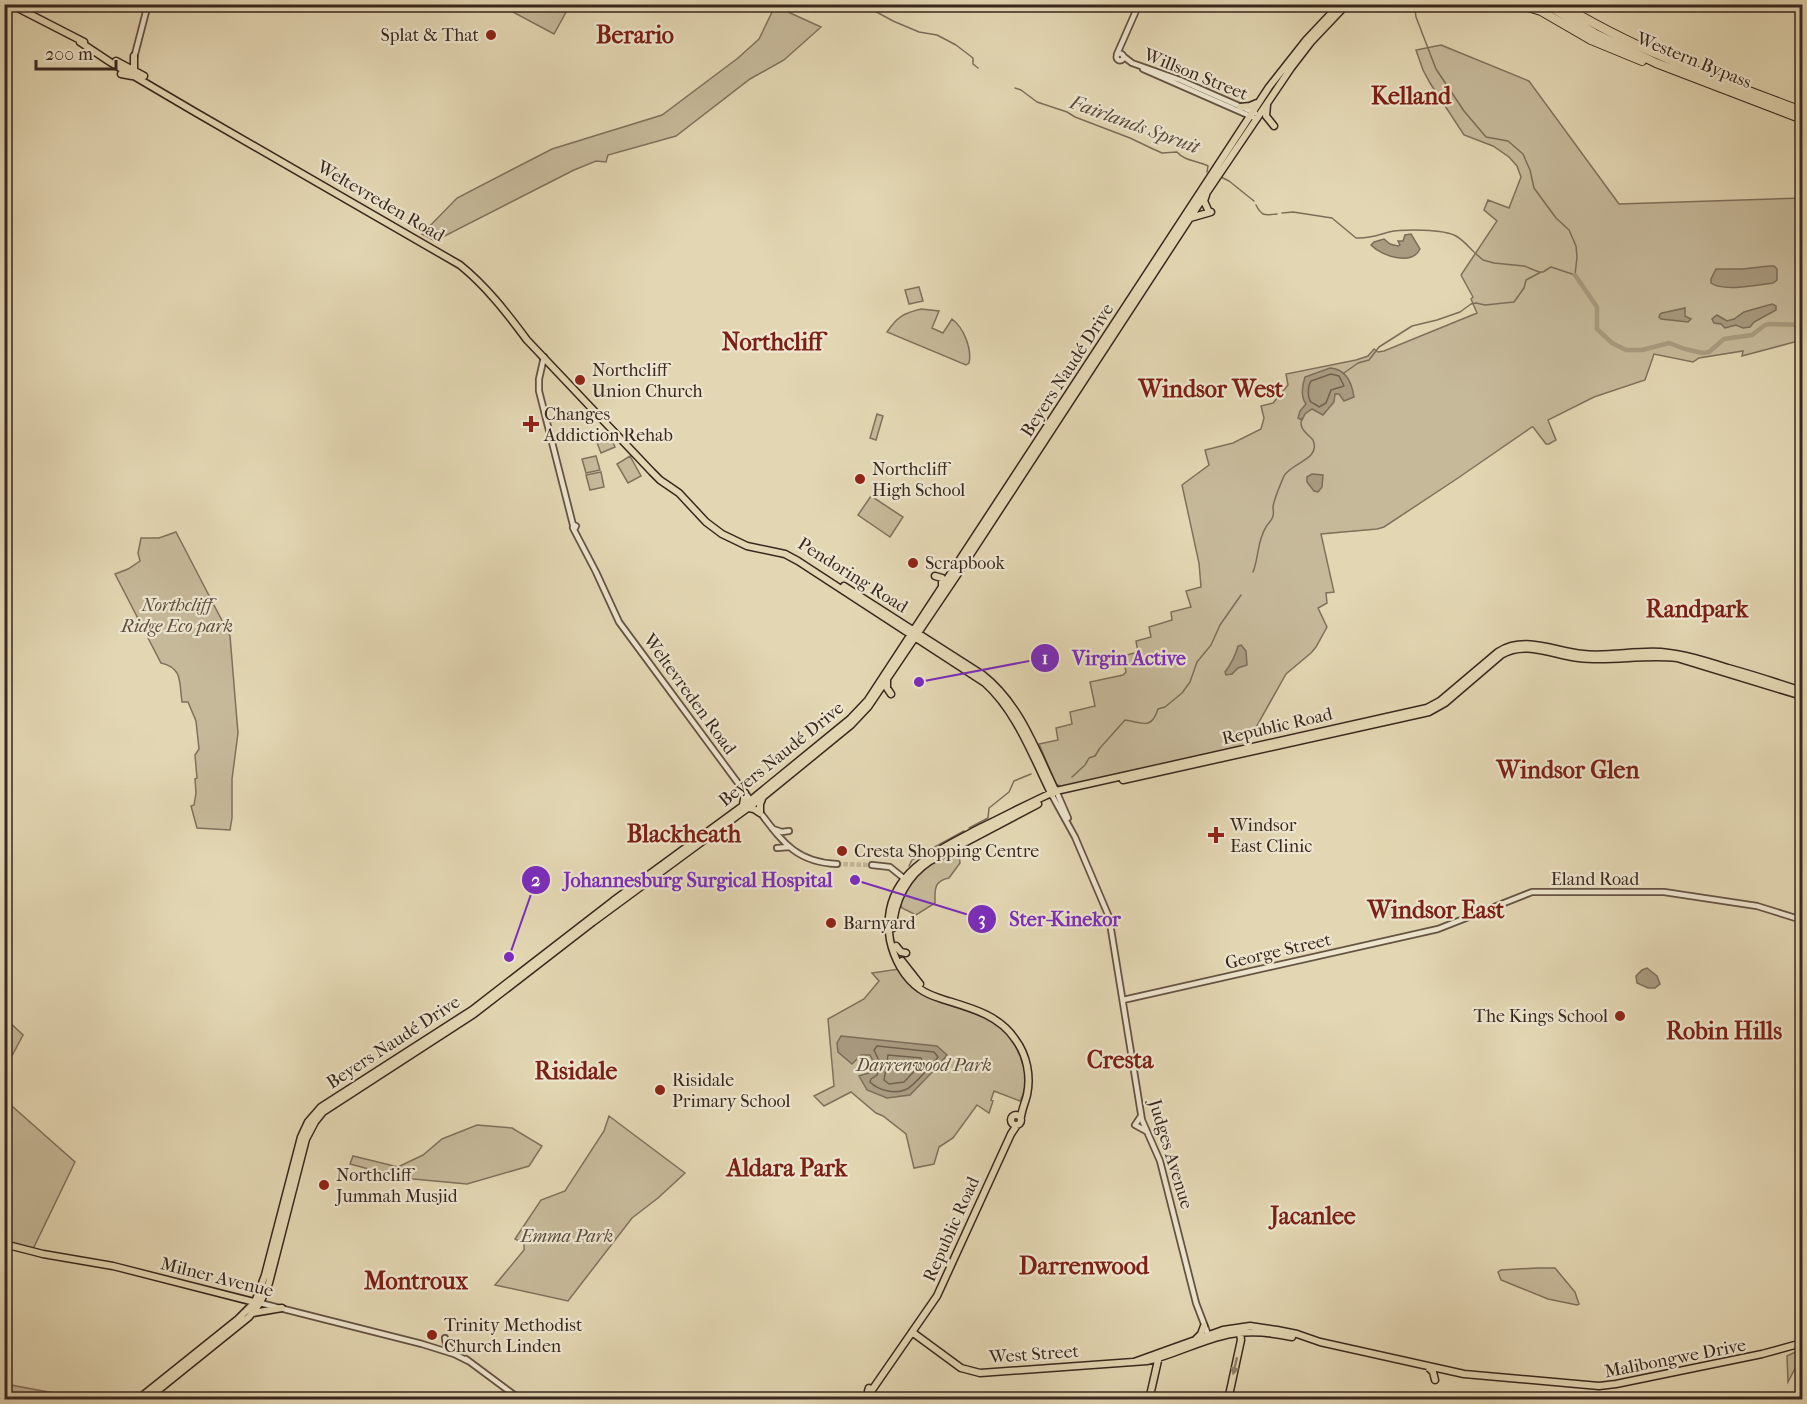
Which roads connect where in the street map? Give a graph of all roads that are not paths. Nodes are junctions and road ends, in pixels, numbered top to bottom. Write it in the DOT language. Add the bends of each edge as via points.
graph roads {
  1 [pos="10,4"];
  2 [pos="148,4"];
  3 [pos="1139,4"];
  4 [pos="1340,4"];
  5 [pos="1347,4"];
  6 [pos="1518,4"];
  7 [pos="1546,4"];
  8 [pos="1561,4"];
  9 [pos="1570,4"];
  10 [pos="1600,27"];
  11 [pos="134,56"];
  12 [pos="1121,56"];
  13 [pos="1656,63"];
  14 [pos="127,70"];
  15 [pos="1269,87"];
  16 [pos="179,101"];
  17 [pos="1268,102"];
  18 [pos="1240,106"];
  19 [pos="1803,111"];
  20 [pos="1255,116"];
  21 [pos="1803,119"];
  22 [pos="1275,126"];
  23 [pos="1206,194"];
  24 [pos="1190,218"];
  25 [pos="544,357"];
  26 [pos="552,366"];
  27 [pos="541,373"];
  28 [pos="735,540"];
  29 [pos="935,576"];
  30 [pos="942,588"];
  31 [pos="923,621"];
  32 [pos="900,622"];
  33 [pos="903,629"];
  34 [pos="914,634"];
  35 [pos="934,644"];
  36 [pos="926,645"];
  37 [pos="908,647"];
  38 [pos="901,651"];
  39 [pos="888,680"];
  40 [pos="976,687"];
  41 [pos="881,689"];
  42 [pos="1803,691"];
  43 [pos="994,692"];
  44 [pos="891,694"];
  45 [pos="1803,696"];
  46 [pos="868,700"];
  47 [pos="745,794"];
  48 [pos="1054,794"];
  49 [pos="764,796"];
  50 [pos="749,805"];
  51 [pos="760,813"];
  52 [pos="773,829"];
  53 [pos="789,847"];
  54 [pos="777,848"];
  55 [pos="837,864"];
  56 [pos="872,865"];
  57 [pos="906,879"];
  58 [pos="1803,920"];
  59 [pos="1438,929"];
  60 [pos="896,946"];
  61 [pos="907,969"];
  62 [pos="943,999"];
  63 [pos="1123,999"];
  64 [pos="4,1244"];
  65 [pos="246,1300"];
  66 [pos="257,1302"];
  67 [pos="282,1308"];
  68 [pos="250,1312"];
  69 [pos="1204,1325"];
  70 [pos="1228,1328"];
  71 [pos="912,1332"];
  72 [pos="1210,1336"];
  73 [pos="1241,1337"];
  74 [pos="445,1338"];
  75 [pos="1304,1338"];
  76 [pos="1196,1339"];
  77 [pos="1803,1344"];
  78 [pos="437,1348"];
  79 [pos="1162,1351"];
  80 [pos="455,1352"];
  81 [pos="1158,1358"];
  82 [pos="468,1361"];
  83 [pos="1134,1362"];
  84 [pos="1425,1366"];
  85 [pos="1464,1374"];
  86 [pos="871,1389"];
  87 [pos="137,1400"];
  88 [pos="146,1400"];
  89 [pos="521,1400"];
  90 [pos="1149,1400"];
  91 [pos="1228,1400"];
  1 -- 14 [label="main road"];
  2 -- 11 [label="street"];
  3 -- 12 [label="street" via="1122,43"];
  4 -- 15 [label="main road, Beyers Naudé Drive"];
  5 -- 17 [label="main road, Beyers Naudé Drive" via="1300,56"];
  6 -- 13 [label="highway" via="1541,11 1607,48"];
  7 -- 13 [label="highway, Western Bypass"];
  8 -- 10 [label="highway, Western Bypass"];
  9 -- 10 [label="highway"];
  10 -- 19 [label="highway, Western Bypass" via="1640,48"];
  11 -- 14 [label="main road"];
  12 -- 18 [label="street, Willson Street"];
  12 -- 20 [label="street, Willson Street"];
  13 -- 21 [label="highway, Western Bypass"];
  14 -- 16 [label="main road, Weltevreden Road"];
  14 -- 16 [label="main road, Weltevreden Road"];
  15 -- 18 [label="main road" via="1255,104"];
  15 -- 20 [label="main road, Beyers Naudé Drive"];
  16 -- 25 [label="main road, Weltevreden Road" via="454,261 494,298"];
  17 -- 20 [label="main road, Beyers Naudé Drive"];
  17 -- 22 [label="main road" via="1266,116"];
  18 -- 20 [label="street, Willson Street"];
  20 -- 23 [label="main road, Beyers Naudé Drive"];
  20 -- 30 [label="main road, Beyers Naudé Drive"];
  23 -- 24 [label="main road, Beyers Naudé Drive"];
  23 -- 24 [label="main road" via="1204,201 1210,211"];
  24 -- 31 [label="main road, Beyers Naudé Drive"];
  25 -- 26 [label="main road, Weltevreden Road"];
  25 -- 27 [label="street, Weltevreden Road"];
  26 -- 27 [label="street"];
  26 -- 28 [label="main road, Pendoring Road" via="656,477 679,493 710,526"];
  27 -- 47 [label="street, Weltevreden Road" via="539,391 574,526 619,622"];
  28 -- 32 [label="main road, Pendoring Road" via="789,552"];
  28 -- 33 [label="main road, Pendoring Road" via="785,554"];
  29 -- 30 [label="main road" via="942,578"];
  30 -- 31 [label="main road, Beyers Naudé Drive"];
  31 -- 32 [label="main road"];
  31 -- 34 [label="main road, Beyers Naudé Drive"];
  31 -- 35 [label="main road"];
  32 -- 34 [label="main road, Pendoring Road"];
  33 -- 34 [label="main road, Pendoring Road"];
  33 -- 38 [label="main road" via="906,636"];
  34 -- 35 [label="main road, Judges Avenue"];
  34 -- 36 [label="main road, Judges Avenue"];
  34 -- 37 [label="main road, Beyers Naudé Drive"];
  34 -- 38 [label="main road, Beyers Naudé Drive"];
  35 -- 48 [label="main road, Judges Avenue" via="986,677 1005,698 1027,732"];
  36 -- 37 [label="main road"];
  36 -- 43 [label="main road, Judges Avenue"];
  37 -- 39 [label="main road, Beyers Naudé Drive"];
  38 -- 46 [label="main road, Beyers Naudé Drive"];
  39 -- 41 [label="main road, Beyers Naudé Drive"];
  39 -- 44 [label="main road" via="886,687"];
  40 -- 43 [label="main road" via="982,685"];
  41 -- 46 [label="main road"];
  41 -- 49 [label="main road, Beyers Naudé Drive" via="851,725"];
  42 -- 48 [label="main road, Republic Road" via="1678,654 1591,655 1520,644 1498,652 1427,708"];
  43 -- 48 [label="main road, Judges Avenue" via="1014,720"];
  45 -- 48 [label="main road, Republic Road" via="1677,658 1586,659 1522,648 1501,655 1429,712"];
  46 -- 50 [label="main road, Beyers Naudé Drive"];
  47 -- 50 [label="main road"];
  48 -- 57 [label="main road, Republic Road" via="928,856"];
  48 -- 63 [label="street, Judges Avenue" via="1109,917"];
  49 -- 50 [label="main road, Beyers Naudé Drive"];
  49 -- 51 [label="main road"];
  50 -- 51 [label="main road"];
  50 -- 66 [label="main road, Beyers Naudé Drive" via="613,901 472,1010 321,1107 301,1137"];
  51 -- 52 [label="street"];
  52 -- 53 [label="street"];
  52 -- 53 [label="street" via="788,833"];
  53 -- 54 [label="street"];
  53 -- 55 [label="street" via="815,861"];
  56 -- 57 [label="street" via="890,867"];
  57 -- 60 [label="main road, Republic Road" via="895,912"];
  57 -- 62 [label="main road, Republic Road" via="895,894 890,913 893,951 915,985"];
  58 -- 59 [label="street, Eland Road" via="1757,906 1664,892 1532,892"];
  59 -- 63 [label="street, George Street"];
  60 -- 61 [label="main road, Republic Road"];
  60 -- 61 [label="main road" via="907,955"];
  61 -- 62 [label="main road, Republic Road" via="921,985"];
  62 -- 71 [label="main road, Republic Road" via="993,1017 1006,1028 1023,1054 1027,1092 1018,1116 1012,1117 1015,1124 1011,1134 941,1288"];
  63 -- 69 [label="street, Judges Avenue" via="1141,1116 1160,1161"];
  64 -- 65 [label="main road, Milner Avenue" via="113,1266"];
  65 -- 66 [label="main road, Milner Avenue"];
  65 -- 68 [label="main road"];
  66 -- 67 [label="street, Milner Avenue"];
  66 -- 68 [label="main road, Beyers Naudé Drive"];
  67 -- 68 [label="main road"];
  67 -- 78 [label="street, Milner Avenue"];
  68 -- 87 [label="main road, Beyers Naudé Drive"];
  68 -- 88 [label="main road, Beyers Naudé Drive"];
  69 -- 72 [label="main road"];
  69 -- 76 [label="main road"];
  70 -- 72 [label="main road, Malibongwe Drive"];
  70 -- 73 [label="main road"];
  70 -- 75 [label="main road, Malibongwe Drive" via="1263,1327"];
  71 -- 83 [label="main road, West Street" via="961,1368 975,1373"];
  71 -- 86 [label="main road, Republic Road"];
  72 -- 73 [label="main road, Malibongwe Drive"];
  72 -- 76 [label="main road, Malibongwe Drive"];
  72 -- 81 [label="main road, Malibongwe Drive"];
  73 -- 75 [label="main road, Malibongwe Drive" via="1252,1332"];
  73 -- 91 [label="main road, one-way"];
  74 -- 80 [label="street"];
  75 -- 84 [label="main road, Malibongwe Drive"];
  76 -- 79 [label="main road, Malibongwe Drive"];
  77 -- 85 [label="main road, Malibongwe Drive" via="1611,1385"];
  78 -- 80 [label="street"];
  78 -- 82 [label="street"];
  79 -- 81 [label="main road"];
  79 -- 83 [label="main road, West Street"];
  80 -- 82 [label="street"];
  81 -- 83 [label="main road, West Street"];
  81 -- 90 [label="main road"];
  82 -- 89 [label="street"];
  84 -- 85 [label="main road, Malibongwe Drive"];
  84 -- 85 [label="main road" via="1438,1378 1445,1372"];
}
